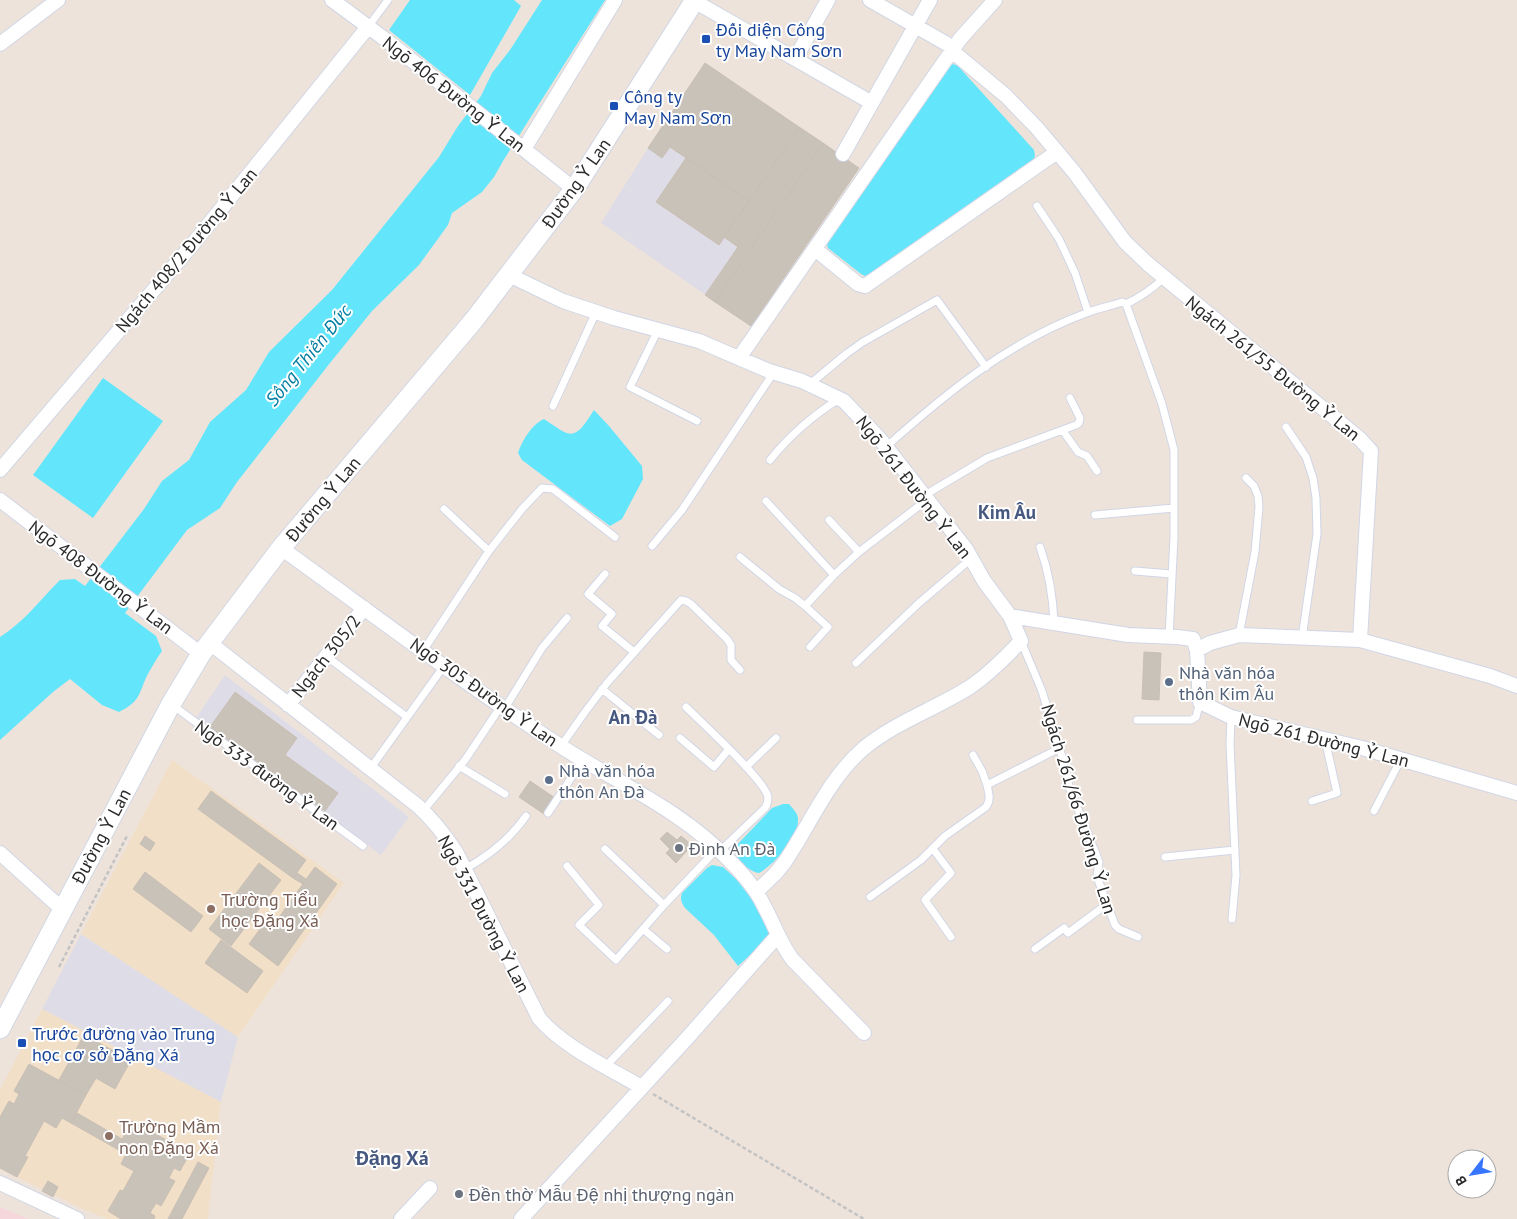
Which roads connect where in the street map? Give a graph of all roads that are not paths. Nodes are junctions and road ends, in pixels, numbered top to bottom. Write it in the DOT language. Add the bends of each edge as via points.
graph roads {
  1 [pos="58,0"];
  2 [pos="332,0"];
  3 [pos="388,0"];
  4 [pos="615,0"];
  5 [pos="828,0"];
  6 [pos="870,0"];
  7 [pos="930,0"];
  8 [pos="996,0"];
  9 [pos="694,1"];
  10 [pos="916,26"];
  11 [pos="368,27"];
  12 [pos="0,44"];
  13 [pos="953,50"];
  14 [pos="795,58"];
  15 [pos="872,102"];
  16 [pos="524,149"];
  17 [pos="1058,152"];
  18 [pos="843,154"];
  19 [pos="574,189"];
  20 [pos="1037,206"];
  21 [pos="815,249"];
  22 [pos="509,275"];
  23 [pos="1164,278"];
  24 [pos="1126,304"];
  25 [pos="596,312"];
  26 [pos="1088,312"];
  27 [pos="658,330"];
  28 [pos="739,358"];
  29 [pos="986,367"];
  30 [pos="774,372"];
  31 [pos="810,385"];
  32 [pos="839,398"];
  33 [pos="1070,398"];
  34 [pos="553,406"];
  35 [pos="698,421"];
  36 [pos="1286,427"];
  37 [pos="1063,431"];
  38 [pos="886,447"];
  39 [pos="770,460"];
  40 [pos="0,470"];
  41 [pos="1097,472"];
  42 [pos="1246,478"];
  43 [pos="926,497"];
  44 [pos="0,500"];
  45 [pos="766,501"];
  46 [pos="1174,508"];
  47 [pos="444,509"];
  48 [pos="1094,515"];
  49 [pos="829,520"];
  50 [pos="615,537"];
  51 [pos="652,546"];
  52 [pos="1040,547"];
  53 [pos="281,548"];
  54 [pos="489,551"];
  55 [pos="859,552"];
  56 [pos="740,557"];
  57 [pos="972,558"];
  58 [pos="1135,571"];
  59 [pos="605,574"];
  60 [pos="1171,574"];
  61 [pos="834,575"];
  62 [pos="805,606"];
  63 [pos="364,608"];
  64 [pos="1010,616"];
  65 [pos="567,618"];
  66 [pos="1054,623"];
  67 [pos="1169,636"];
  68 [pos="1239,636"];
  69 [pos="1302,638"];
  70 [pos="1360,640"];
  71 [pos="1021,641"];
  72 [pos="810,647"];
  73 [pos="205,649"];
  74 [pos="1197,650"];
  75 [pos="423,651"];
  76 [pos="634,652"];
  77 [pos="326,656"];
  78 [pos="856,663"];
  79 [pos="444,666"];
  80 [pos="740,670"];
  81 [pos="1517,686"];
  82 [pos="602,690"];
  83 [pos="1200,702"];
  84 [pos="170,704"];
  85 [pos="288,705"];
  86 [pos="503,707"];
  87 [pos="686,707"];
  88 [pos="407,716"];
  89 [pos="1230,717"];
  90 [pos="1137,720"];
  91 [pos="659,735"];
  92 [pos="680,738"];
  93 [pos="776,738"];
  94 [pos="1325,740"];
  95 [pos="561,746"];
  96 [pos="1060,748"];
  97 [pos="729,749"];
  98 [pos="973,755"];
  99 [pos="583,760"];
  100 [pos="1401,760"];
  101 [pos="459,766"];
  102 [pos="746,767"];
  103 [pos="370,768"];
  104 [pos="987,785"];
  105 [pos="1517,793"];
  106 [pos="505,794"];
  107 [pos="1312,801"];
  108 [pos="423,811"];
  109 [pos="1374,811"];
  110 [pos="548,813"];
  111 [pos="526,816"];
  112 [pos="363,846"];
  113 [pos="605,849"];
  114 [pos="933,849"];
  115 [pos="719,850"];
  116 [pos="1235,850"];
  117 [pos="0,853"];
  118 [pos="1165,856"];
  119 [pos="567,866"];
  120 [pos="465,869"];
  121 [pos="756,892"];
  122 [pos="870,898"];
  123 [pos="1107,904"];
  124 [pos="664,905"];
  125 [pos="63,910"];
  126 [pos="1232,919"];
  127 [pos="643,929"];
  128 [pos="778,935"];
  129 [pos="951,937"];
  130 [pos="1138,937"];
  131 [pos="667,949"];
  132 [pos="1035,949"];
  133 [pos="668,1001"];
  134 [pos="0,1029"];
  135 [pos="864,1033"];
  136 [pos="606,1066"];
  137 [pos="641,1087"];
  138 [pos="0,1183"];
  139 [pos="430,1188"];
  140 [pos="77,1219"];
  141 [pos="400,1219"];
  142 [pos="521,1219"];
  1 -- 12 [label="street"];
  2 -- 11 [label="street, Ngõ 406 Đường Ỷ Lan"];
  3 -- 11 [label="lane"];
  4 -- 16 [label="street"];
  5 -- 14 [label="street"];
  6 -- 10 [label="street, Ngách 261/55 Đường Ỷ Lan"];
  7 -- 10 [label="street"];
  8 -- 13 [label="street"];
  9 -- 14 [label="street"];
  9 -- 19 [label="main road, Đường Ỷ Lan"];
  10 -- 13 [label="street, Ngách 261/55 Đường Ỷ Lan"];
  10 -- 15 [label="street"];
  11 -- 16 [label="street, Ngõ 406 Đường Ỷ Lan"];
  11 -- 40 [label="street, Ngách 408/2 Đường Ỷ Lan" via="192,245"];
  13 -- 17 [label="street, Ngách 261/55 Đường Ỷ Lan" via="1006,96"];
  13 -- 21 [label="street"];
  14 -- 15 [label="street"];
  15 -- 18 [label="street"];
  16 -- 19 [label="street, Ngõ 406 Đường Ỷ Lan"];
  17 -- 21 [label="street" via="865,286 858,284"];
  17 -- 23 [label="street, Ngách 261/55 Đường Ỷ Lan" via="1125,242"];
  19 -- 22 [label="main road, Đường Ỷ Lan"];
  20 -- 26 [label="lane" via="1059,239"];
  21 -- 28 [label="street"];
  22 -- 25 [label="street, Ngõ 261 Đường Ỷ Lan" via="563,301"];
  22 -- 53 [label="main road, Đường Ỷ Lan"];
  23 -- 24 [label="lane" via="1153,289"];
  23 -- 70 [label="street, Ngách 261/55 Đường Ỷ Lan" via="1360,439 1371,452"];
  24 -- 26 [label="lane" via="1122,302"];
  24 -- 46 [label="lane" via="1174,450"];
  25 -- 27 [label="street, Ngõ 261 Đường Ỷ Lan"];
  25 -- 34 [label="lane"];
  26 -- 29 [label="lane" via="1004,354"];
  27 -- 28 [label="street, Ngõ 261 Đường Ỷ Lan" via="699,341"];
  27 -- 35 [label="lane" via="630,388"];
  28 -- 30 [label="street, Ngõ 261 Đường Ỷ Lan"];
  29 -- 31 [label="lane" via="937,300 863,342"];
  29 -- 38 [label="lane" via="933,406"];
  30 -- 31 [label="street, Ngõ 261 Đường Ỷ Lan"];
  30 -- 51 [label="lane" via="682,510"];
  31 -- 32 [label="street, Ngõ 261 Đường Ỷ Lan"];
  32 -- 38 [label="street, Ngõ 261 Đường Ỷ Lan"];
  32 -- 39 [label="lane" via="801,426"];
  33 -- 37 [label="lane" via="1080,421"];
  36 -- 69 [label="lane" via="1306,457 1314,478 1316,498 1317,534"];
  37 -- 41 [label="lane" via="1078,452 1087,456"];
  37 -- 43 [label="lane" via="987,458"];
  38 -- 43 [label="street, Ngõ 261 Đường Ỷ Lan"];
  42 -- 68 [label="lane" via="1254,486 1259,507 1255,552"];
  43 -- 55 [label="lane"];
  43 -- 57 [label="street, Ngõ 261 Đường Ỷ Lan"];
  44 -- 73 [label="street, Ngõ 408 Đường Ỷ Lan" via="158,621"];
  45 -- 61 [label="lane"];
  46 -- 48 [label="lane"];
  46 -- 60 [label="lane"];
  47 -- 54 [label="lane"];
  49 -- 55 [label="lane"];
  50 -- 54 [label="lane" via="548,487 542,488 522,509"];
  52 -- 66 [label="lane" via="1049,573"];
  53 -- 63 [label="street, Ngõ 305 Đường Ỷ Lan"];
  53 -- 73 [label="main road, Đường Ỷ Lan"];
  54 -- 75 [label="lane"];
  55 -- 61 [label="lane"];
  56 -- 62 [label="lane"];
  57 -- 64 [label="street, Ngõ 261 Đường Ỷ Lan" via="984,581"];
  57 -- 78 [label="lane" via="894,625"];
  58 -- 60 [label="lane"];
  59 -- 76 [label="lane" via="588,594 612,614 602,626"];
  60 -- 67 [label="lane"];
  61 -- 62 [label="lane"];
  62 -- 72 [label="lane" via="828,627"];
  63 -- 75 [label="street, Ngõ 305 Đường Ỷ Lan"];
  63 -- 77 [label="street, Ngách 305/2"];
  64 -- 66 [label="street"];
  64 -- 71 [label="street, Ngõ 261 Đường Ỷ Lan"];
  65 -- 86 [label="lane" via="542,648"];
  66 -- 67 [label="street" via="1128,635"];
  67 -- 74 [label="street" via="1193,639"];
  68 -- 69 [label="street"];
  68 -- 74 [label="street" via="1210,643"];
  69 -- 70 [label="street"];
  70 -- 81 [label="street"];
  71 -- 96 [label="lane, Ngách 261/66 Đường Ỷ Lan" via="1042,691"];
  71 -- 121 [label="street" via="978,681 888,731 854,756 837,776 784,863"];
  73 -- 84 [label="main road, Đường Ỷ Lan"];
  73 -- 85 [label="street, Ngõ 331 Đường Ỷ Lan"];
  74 -- 83 [label="street"];
  75 -- 79 [label="street, Ngõ 305 Đường Ỷ Lan"];
  76 -- 80 [label="lane" via="678,603 686,600 727,639 731,645 731,660"];
  76 -- 82 [label="lane"];
  77 -- 85 [label="street, Ngách 305/2"];
  77 -- 88 [label="lane"];
  79 -- 86 [label="street, Ngõ 305 Đường Ỷ Lan"];
  79 -- 88 [label="lane"];
  82 -- 91 [label="lane"];
  82 -- 95 [label="lane"];
  83 -- 89 [label="street, Ngõ 261 Đường Ỷ Lan"];
  83 -- 90 [label="lane" via="1196,717 1191,720"];
  84 -- 112 [label="lane, Ngõ 333 đường Ỷ Lan"];
  84 -- 125 [label="main road, Đường Ỷ Lan"];
  85 -- 103 [label="street, Ngõ 331 Đường Ỷ Lan"];
  86 -- 95 [label="street, Ngõ 305 Đường Ỷ Lan"];
  86 -- 101 [label="lane"];
  87 -- 97 [label="lane"];
  88 -- 103 [label="lane"];
  89 -- 94 [label="street, Ngõ 261 Đường Ỷ Lan"];
  89 -- 116 [label="lane"];
  92 -- 97 [label="lane" via="714,767"];
  93 -- 102 [label="lane"];
  94 -- 100 [label="street, Ngõ 261 Đường Ỷ Lan"];
  94 -- 107 [label="lane" via="1337,793"];
  95 -- 99 [label="street, Ngõ 305 Đường Ỷ Lan"];
  96 -- 104 [label="lane"];
  96 -- 123 [label="lane, Ngách 261/66 Đường Ỷ Lan" via="1069,787 1096,854 1097,877"];
  97 -- 102 [label="lane"];
  98 -- 104 [label="lane"];
  99 -- 110 [label="lane"];
  99 -- 115 [label="street, Ngõ 305 Đường Ỷ Lan" via="664,808"];
  100 -- 105 [label="street, Ngõ 261 Đường Ỷ Lan"];
  100 -- 109 [label="lane"];
  101 -- 106 [label="lane"];
  101 -- 108 [label="lane"];
  102 -- 115 [label="lane" via="765,791 768,803"];
  103 -- 108 [label="street, Ngõ 331 Đường Ỷ Lan"];
  104 -- 114 [label="lane" via="990,797 986,807 945,836"];
  108 -- 120 [label="street, Ngõ 331 Đường Ỷ Lan" via="445,834"];
  111 -- 120 [label="lane" via="497,848"];
  113 -- 124 [label="lane"];
  114 -- 122 [label="lane"];
  114 -- 129 [label="lane" via="951,873 925,900"];
  115 -- 121 [label="street, Ngõ 305 Đường Ỷ Lan"];
  115 -- 124 [label="lane"];
  116 -- 118 [label="lane"];
  116 -- 126 [label="lane"];
  117 -- 125 [label="street"];
  119 -- 127 [label="lane" via="599,904 579,925 616,960"];
  120 -- 136 [label="street, Ngõ 331 Đường Ỷ Lan" via="539,1018 549,1031"];
  121 -- 128 [label="street, Ngõ 305 Đường Ỷ Lan"];
  123 -- 130 [label="lane, Ngách 261/66 Đường Ỷ Lan" via="1115,926"];
  123 -- 132 [label="lane" via="1068,933 1064,928"];
  124 -- 127 [label="lane"];
  125 -- 134 [label="main road, Đường Ỷ Lan"];
  127 -- 131 [label="lane"];
  128 -- 135 [label="street, Ngõ 305 Đường Ỷ Lan" via="792,959"];
  128 -- 137 [label="street"];
  133 -- 136 [label="lane"];
  136 -- 137 [label="street, Ngõ 331 Đường Ỷ Lan"];
  137 -- 142 [label="street"];
  138 -- 140 [label="street"];
  139 -- 141 [label="street"];
}
